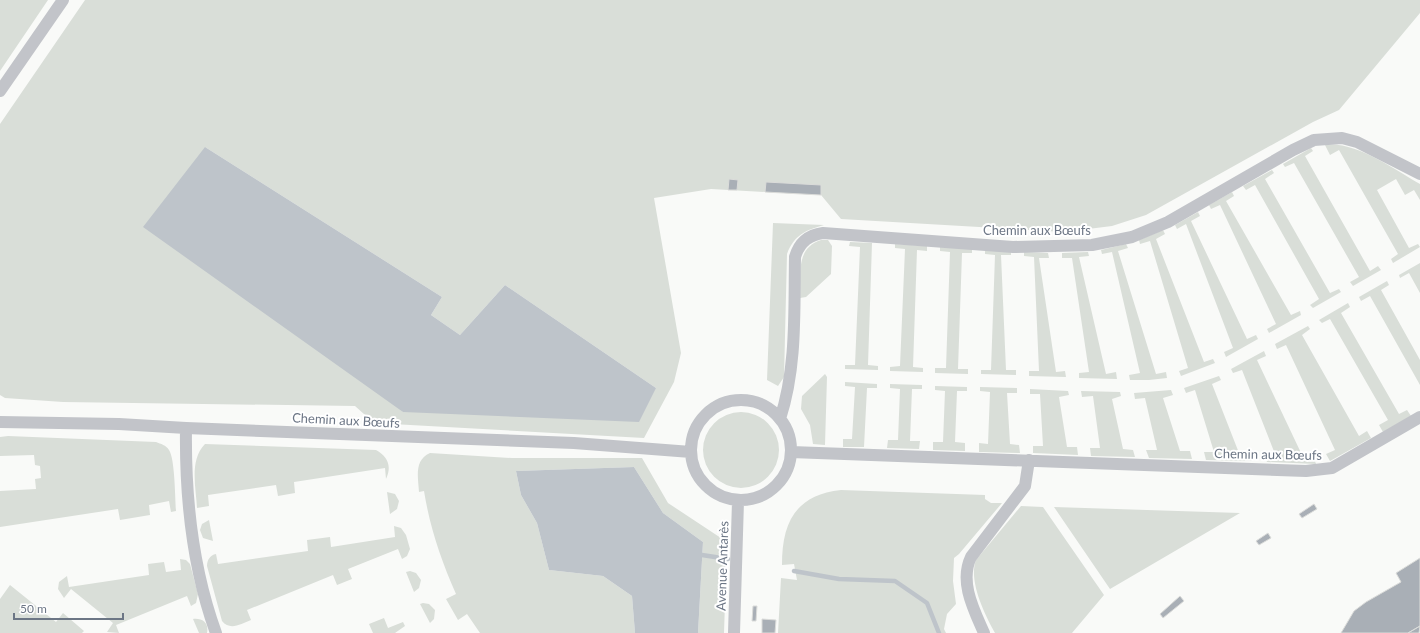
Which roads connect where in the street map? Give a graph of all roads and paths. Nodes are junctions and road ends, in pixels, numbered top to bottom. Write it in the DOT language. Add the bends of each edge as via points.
graph roads {
  1 [pos="63,0"];
  2 [pos="0,91"];
  3 [pos="1420,174"];
  4 [pos="1420,417"];
  5 [pos="780,419"];
  6 [pos="0,422"];
  7 [pos="186,428"];
  8 [pos="691,452"];
  9 [pos="791,452"];
  10 [pos="1028,460"];
  11 [pos="738,501"];
  12 [pos="216,633"];
  13 [pos="734,633"];
  14 [pos="984,633"];
  1 -- 2 [label="street"];
  3 -- 5 [label="street, Chemin aux Bœufs" via="1356,142 1342,138 1314,140 1168,222 1132,237 1092,245 1012,247 813,235 802,243 795,257 792,359 787,398"];
  4 -- 10 [label="street, Chemin aux Bœufs" via="1351,458 1327,469 1306,471"];
  5 -- 8 [label="street" via="768,408 754,402 738,400 723,403 699,422 692,436"];
  5 -- 9 [label="street" via="790,440"];
  6 -- 7 [label="street, Chemin aux Bœufs"];
  7 -- 8 [label="street, Chemin aux Bœufs" via="574,443"];
  7 -- 12 [label="street" via="186,485 191,530 199,575"];
  8 -- 11 [label="street" via="693,467 700,480 724,498"];
  9 -- 10 [label="street, Chemin aux Bœufs"];
  9 -- 11 [label="street" via="788,468 780,482 754,499"];
  10 -- 14 [label="street" via="1025,486 966,566 965,578"];
  11 -- 13 [label="street, Avenue Antarès"];
}
